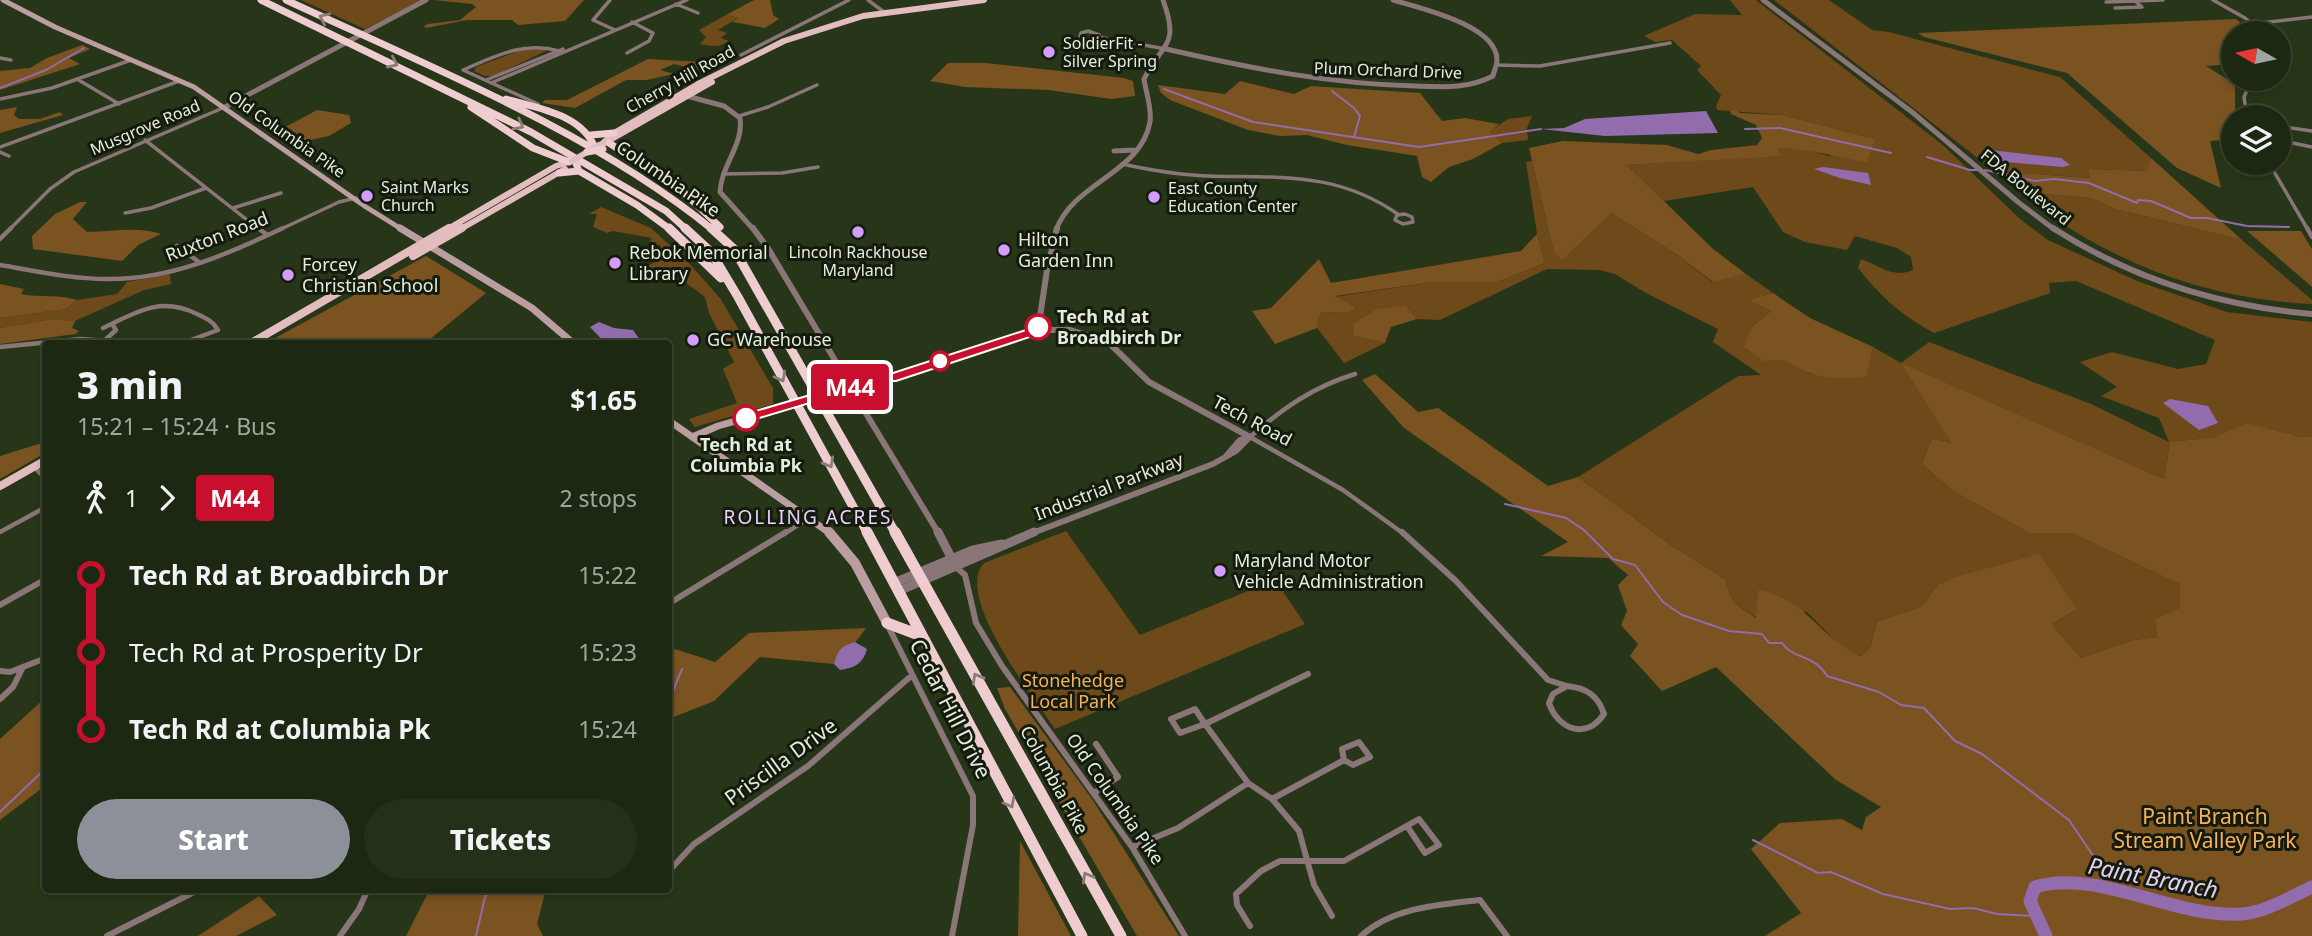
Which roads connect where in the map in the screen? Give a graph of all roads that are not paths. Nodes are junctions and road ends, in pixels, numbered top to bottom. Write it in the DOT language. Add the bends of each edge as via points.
graph roads {
  1 [pos="3,0"];
  2 [pos="261,0"];
  3 [pos="286,0"];
  4 [pos="426,0"];
  5 [pos="610,0"];
  6 [pos="687,0"];
  7 [pos="849,0"];
  8 [pos="869,0"];
  9 [pos="984,0"];
  10 [pos="1163,0"];
  11 [pos="1393,0"];
  12 [pos="1763,0"];
  13 [pos="2163,0"];
  14 [pos="2213,0"];
  15 [pos="2135,1"];
  16 [pos="2106,2"];
  17 [pos="676,4"];
  18 [pos="2115,8"];
  19 [pos="884,12"];
  20 [pos="698,13"];
  21 [pos="2312,17"];
  22 [pos="2247,21"];
  23 [pos="2278,21"];
  24 [pos="632,22"];
  25 [pos="615,30"];
  26 [pos="362,36"];
  27 [pos="1098,37"];
  28 [pos="349,42"];
  29 [pos="1670,43"];
  30 [pos="777,44"];
  31 [pos="1165,49"];
  32 [pos="561,52"];
  33 [pos="627,53"];
  34 [pos="741,55"];
  35 [pos="0,58"];
  36 [pos="11,60"];
  37 [pos="131,60"];
  38 [pos="1496,65"];
  39 [pos="77,79"];
  40 [pos="179,81"];
  41 [pos="488,82"];
  42 [pos="436,83"];
  43 [pos="817,85"];
  44 [pos="470,86"];
  45 [pos="680,94"];
  46 [pos="688,96"];
  47 [pos="0,99"];
  48 [pos="119,104"];
  49 [pos="538,104"];
  50 [pos="225,107"];
  51 [pos="739,116"];
  52 [pos="65,125"];
  53 [pos="2291,128"];
  54 [pos="75,130"];
  55 [pos="2312,131"];
  56 [pos="614,133"];
  57 [pos="145,140"];
  58 [pos="2291,143"];
  59 [pos="598,145"];
  60 [pos="2312,147"];
  61 [pos="0,149"];
  62 [pos="1137,150"];
  63 [pos="9,156"];
  64 [pos="573,161"];
  65 [pos="1124,162"];
  66 [pos="818,167"];
  67 [pos="579,171"];
  68 [pos="558,173"];
  69 [pos="724,174"];
  70 [pos="2276,175"];
  71 [pos="206,188"];
  72 [pos="281,193"];
  73 [pos="356,198"];
  74 [pos="233,208"];
  75 [pos="125,213"];
  76 [pos="1399,215"];
  77 [pos="266,234"];
  78 [pos="2312,237"];
  79 [pos="0,239"];
  80 [pos="428,245"];
  81 [pos="177,246"];
  82 [pos="734,249"];
  83 [pos="199,262"];
  84 [pos="0,265"];
  85 [pos="738,297"];
  86 [pos="2312,314"];
  87 [pos="112,324"];
  88 [pos="103,328"];
  89 [pos="1038,330"];
  90 [pos="104,340"];
  91 [pos="191,340"];
  92 [pos="256,340"];
  93 [pos="569,340"];
  94 [pos="42,342"];
  95 [pos="0,347"];
  96 [pos="1355,374"];
  97 [pos="852,390"];
  98 [pos="817,398"];
  99 [pos="796,404"];
  100 [pos="672,425"];
  101 [pos="692,437"];
  102 [pos="1250,437"];
  103 [pos="42,462"];
  104 [pos="34,467"];
  105 [pos="42,475"];
  106 [pos="0,486"];
  107 [pos="42,509"];
  108 [pos="811,517"];
  109 [pos="0,532"];
  110 [pos="954,562"];
  111 [pos="919,576"];
  112 [pos="42,581"];
  113 [pos="896,587"];
  114 [pos="672,602"];
  115 [pos="0,605"];
  116 [pos="887,623"];
  117 [pos="920,635"];
  118 [pos="42,660"];
  119 [pos="22,669"];
  120 [pos="0,671"];
  121 [pos="1308,674"];
  122 [pos="911,676"];
  123 [pos="1548,680"];
  124 [pos="1567,686"];
  125 [pos="1552,694"];
  126 [pos="0,699"];
  127 [pos="1207,723"];
  128 [pos="1096,744"];
  129 [pos="1344,760"];
  130 [pos="1248,783"];
  131 [pos="1094,793"];
  132 [pos="1272,799"];
  133 [pos="1407,826"];
  134 [pos="1132,847"];
  135 [pos="1307,862"];
  136 [pos="672,868"];
  137 [pos="192,893"];
  138 [pos="366,893"];
  139 [pos="1332,916"];
  140 [pos="1250,926"];
  141 [pos="1504,935"];
  142 [pos="107,936"];
  143 [pos="340,936"];
  144 [pos="952,936"];
  145 [pos="1082,936"];
  146 [pos="1121,936"];
  147 [pos="1185,936"];
  148 [pos="1361,936"];
  1 -- 37 [label="main road, Old Columbia Pike"];
  2 -- 28 [label="highway, Columbia Pike"];
  26 -- 3 [label="highway, Columbia Pike, one-way"];
  4 -- 26 [label="street, Musgrove Road"];
  5 -- 25 [label="street" via="593,20"];
  6 -- 17 [label="street"];
  7 -- 34 [label="street"];
  8 -- 19 [label="street"];
  9 -- 19 [label="main road, Cherry Hill Road"];
  10 -- 31 [label="street" via="1171,21"];
  11 -- 38 [label="street" via="1483,33 1492,42"];
  12 -- 86 [label="street, FDA Boulevard" via="1952,145 2026,209 2077,243 2144,275 2239,306"];
  13 -- 15 [label="street"];
  14 -- 22 [label="street"];
  15 -- 16 [label="street"];
  15 -- 18 [label="street" via="2142,7"];
  17 -- 20 [label="street"];
  17 -- 24 [label="street"];
  19 -- 30 [label="main road, Cherry Hill Road"];
  21 -- 23 [label="street"];
  24 -- 25 [label="street"];
  24 -- 33 [label="street" via="653,33 649,41"];
  25 -- 32 [label="street"];
  26 -- 28 [label="street, Musgrove Road"];
  26 -- 44 [label="highway, Columbia Pike"];
  27 -- 27 [label="street, Plum Orchard Drive" via="1092,31 1079,36 1087,40"];
  27 -- 31 [label="street, Plum Orchard Drive"];
  28 -- 42 [label="highway, Columbia Pike, one-way"];
  28 -- 50 [label="street, Musgrove Road"];
  29 -- 38 [label="street" via="1540,66"];
  30 -- 45 [label="main road, Cherry Hill Road"];
  30 -- 46 [label="main road, Cherry Hill Road"];
  31 -- 38 [label="street, Plum Orchard Drive" via="1272,73 1358,85 1471,86 1493,76"];
  31 -- 62 [label="street" via="1144,79 1150,124"];
  32 -- 41 [label="street"];
  32 -- 41 [label="street" via="545,46 517,48 463,70"];
  35 -- 36 [label="street"];
  37 -- 39 [label="street"];
  37 -- 40 [label="main road, Old Columbia Pike"];
  39 -- 47 [label="street"];
  39 -- 48 [label="street"];
  40 -- 48 [label="street"];
  40 -- 50 [label="main road, Old Columbia Pike"];
  41 -- 49 [label="street"];
  42 -- 64 [label="highway" via="533,148"];
  42 -- 85 [label="highway, Columbia Pike, one-way" via="666,211 710,253"];
  43 -- 51 [label="street"];
  44 -- 59 [label="highway" via="565,118"];
  44 -- 82 [label="highway, Columbia Pike" via="645,180 687,207"];
  45 -- 46 [label="street"];
  45 -- 56 [label="main road, Cherry Hill Road"];
  46 -- 51 [label="street" via="724,106"];
  46 -- 59 [label="main road, Cherry Hill Road"];
  48 -- 52 [label="street"];
  50 -- 57 [label="street, Musgrove Road"];
  50 -- 73 [label="main road, Old Columbia Pike"];
  51 -- 69 [label="street" via="742,130"];
  52 -- 54 [label="street"];
  52 -- 61 [label="street"];
  53 -- 55 [label="street"];
  56 -- 59 [label="highway"];
  56 -- 59 [label="main road, Cherry Hill Road"];
  57 -- 71 [label="street"];
  57 -- 79 [label="street, Musgrove Road" via="61,180"];
  58 -- 60 [label="street"];
  59 -- 64 [label="main road, Cherry Hill Road, bridge"];
  59 -- 82 [label="highway" via="618,151 688,195 726,233"];
  61 -- 63 [label="street"];
  62 -- 65 [label="street"];
  62 -- 65 [label="street" via="1114,150 1122,154"];
  64 -- 67 [label="highway"];
  64 -- 68 [label="main road"];
  64 -- 80 [label="main road" via="556,166"];
  65 -- 76 [label="street" via="1199,176 1315,178 1362,191"];
  65 -- 89 [label="street" via="1081,194 1062,217"];
  66 -- 69 [label="street"];
  67 -- 68 [label="highway"];
  67 -- 85 [label="highway" via="654,216 711,266"];
  68 -- 80 [label="main road"];
  69 -- 97 [label="street, Old Columbia Pike" via="719,185 722,196 769,250"];
  70 -- 78 [label="street"];
  71 -- 74 [label="street"];
  71 -- 75 [label="street"];
  72 -- 74 [label="street"];
  73 -- 77 [label="street, Ruxton Road"];
  73 -- 80 [label="main road, Old Columbia Pike"];
  74 -- 77 [label="street"];
  77 -- 83 [label="street, Ruxton Road"];
  80 -- 92 [label="main road"];
  80 -- 93 [label="main road, Old Columbia Pike" via="532,308"];
  81 -- 83 [label="street"];
  82 -- 98 [label="highway, Columbia Pike"];
  83 -- 84 [label="street, Ruxton Road" via="120,279"];
  85 -- 99 [label="highway, Columbia Pike, one-way"];
  87 -- 88 [label="street"];
  87 -- 90 [label="street" via="116,330"];
  87 -- 91 [label="street" via="136,313 176,305 218,327"];
  89 -- 97 [label="street, Tech Road"];
  89 -- 102 [label="street, Tech Road" via="1069,330 1107,341 1149,382"];
  94 -- 95 [label="street"];
  96 -- 102 [label="street, Industrial Parkway" via="1298,397"];
  97 -- 98 [label="street, Tech Road" via="835,398"];
  97 -- 110 [label="street, Old Columbia Pike"];
  98 -- 99 [label="main road, Tech Road"];
  98 -- 111 [label="highway, Columbia Pike"];
  99 -- 101 [label="main road, Tech Road"];
  99 -- 113 [label="highway, Columbia Pike, one-way"];
  100 -- 101 [label="main road"];
  101 -- 108 [label="main road"];
  102 -- 110 [label="street, Industrial Parkway" via="1197,470 1002,544 988,554"];
  102 -- 123 [label="street, Tech Road" via="1328,480 1397,528 1434,560"];
  103 -- 104 [label="main road"];
  104 -- 105 [label="street"];
  104 -- 106 [label="main road"];
  107 -- 109 [label="street"];
  108 -- 114 [label="street"];
  108 -- 116 [label="main road" via="844,547"];
  110 -- 111 [label="street, Industrial Parkway"];
  110 -- 131 [label="street, Old Columbia Pike" via="965,575 976,623 1002,666"];
  111 -- 113 [label="street, Industrial Parkway"];
  146 -- 111 [label="highway, Columbia Pike, one-way"];
  112 -- 115 [label="street"];
  113 -- 117 [label="highway, Columbia Pike"];
  116 -- 117 [label="highway"];
  116 -- 122 [label="street, Cedar Hill Drive"];
  117 -- 145 [label="highway, Columbia Pike, one-way"];
  118 -- 119 [label="street"];
  119 -- 120 [label="street"];
  119 -- 126 [label="street"];
  121 -- 127 [label="street"];
  122 -- 136 [label="street, Priscilla Drive" via="850,733 696,842"];
  122 -- 144 [label="street, Cedar Hill Drive" via="973,796 973,825"];
  123 -- 124 [label="street, Tech Road"];
  123 -- 125 [label="street, Tech Road"];
  124 -- 125 [label="street"];
  124 -- 125 [label="street, Tech Road" via="1582,688 1597,698 1604,714 1599,724 1580,729 1562,723 1550,708"];
  127 -- 127 [label="street" via="1180,733 1171,719 1195,709"];
  127 -- 130 [label="street"];
  128 -- 131 [label="street" via="1118,777"];
  129 -- 132 [label="street"];
  130 -- 132 [label="street"];
  130 -- 134 [label="street" via="1178,828"];
  131 -- 134 [label="street, Old Columbia Pike"];
  132 -- 135 [label="street" via="1299,831"];
  133 -- 133 [label="street" via="1419,819 1439,845 1425,853"];
  133 -- 135 [label="street" via="1344,861"];
  134 -- 147 [label="street, Old Columbia Pike"];
  135 -- 139 [label="street"];
  135 -- 140 [label="street" via="1280,861 1236,894"];
  137 -- 142 [label="street"];
  138 -- 143 [label="street"];
  141 -- 148 [label="street" via="1480,900 1410,911 1369,926"];
}
